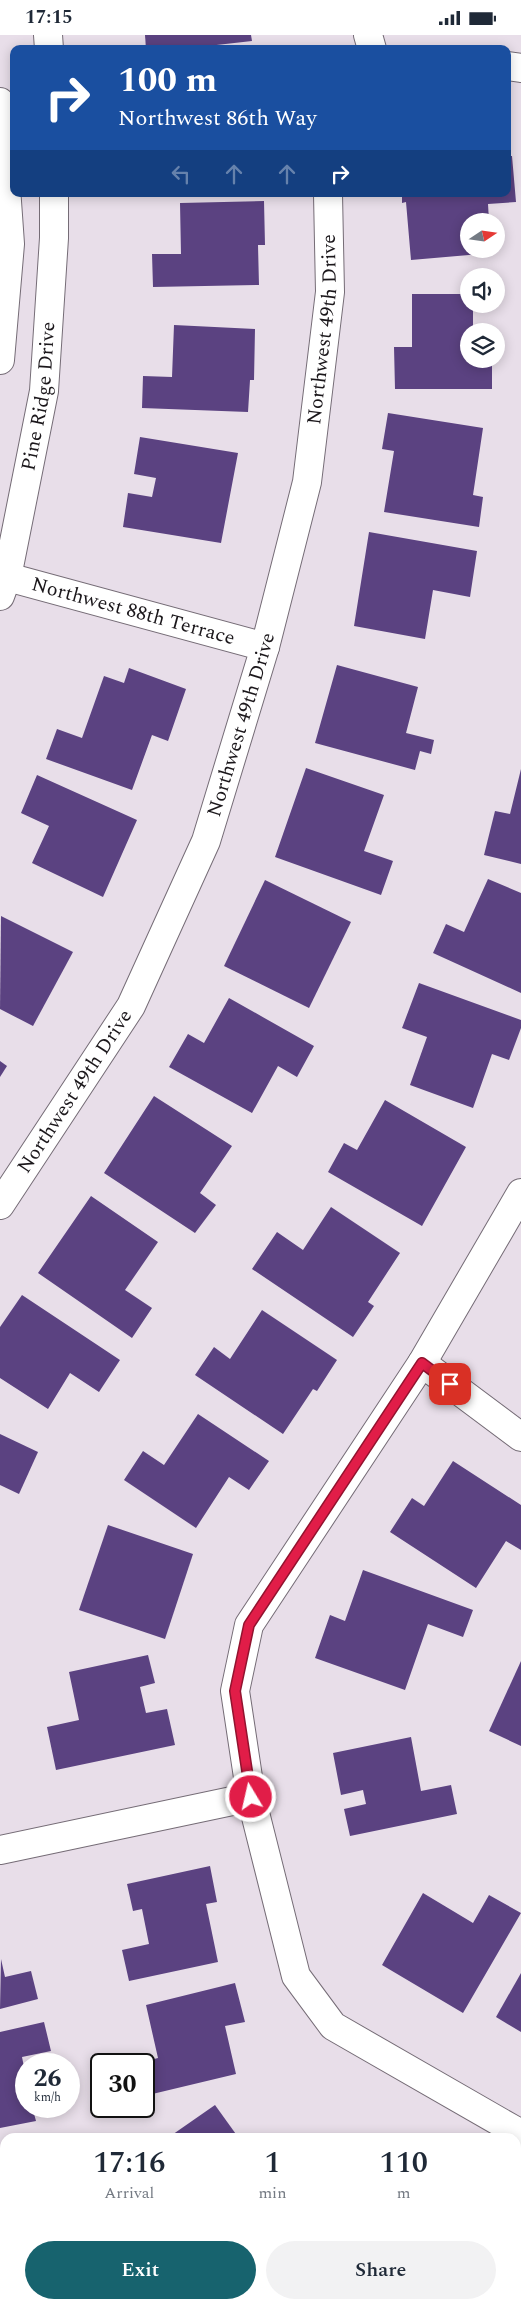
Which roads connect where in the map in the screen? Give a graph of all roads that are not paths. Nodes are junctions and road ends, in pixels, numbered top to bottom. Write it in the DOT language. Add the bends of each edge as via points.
graph roads {
  1 [pos="0,102"];
  2 [pos="54,197"];
  3 [pos="328,197"];
  4 [pos="0,360"];
  5 [pos="2,583"];
  6 [pos="265,647"];
  7 [pos="521,1193"];
  8 [pos="0,1205"];
  9 [pos="422,1363"];
  10 [pos="521,1437"];
  11 [pos="251,1797"];
  12 [pos="0,1850"];
  13 [pos="519,2133"];
  1 -- 4 [label="street" via="10,244"];
  2 -- 5 [label="street, Pine Ridge Drive" via="44,391"];
  3 -- 6 [label="street, Northwest 49th Drive" via="330,292 307,482"];
  5 -- 6 [label="street, Northwest 88th Terrace"];
  6 -- 8 [label="street, Northwest 49th Drive" via="206,841 131,1006"];
  7 -- 9 [label="street"];
  9 -- 10 [label="street"];
  9 -- 11 [label="street" via="249,1625 235,1691"];
  11 -- 12 [label="street"];
  11 -- 13 [label="street" via="296,1976 333,2026"];
}
